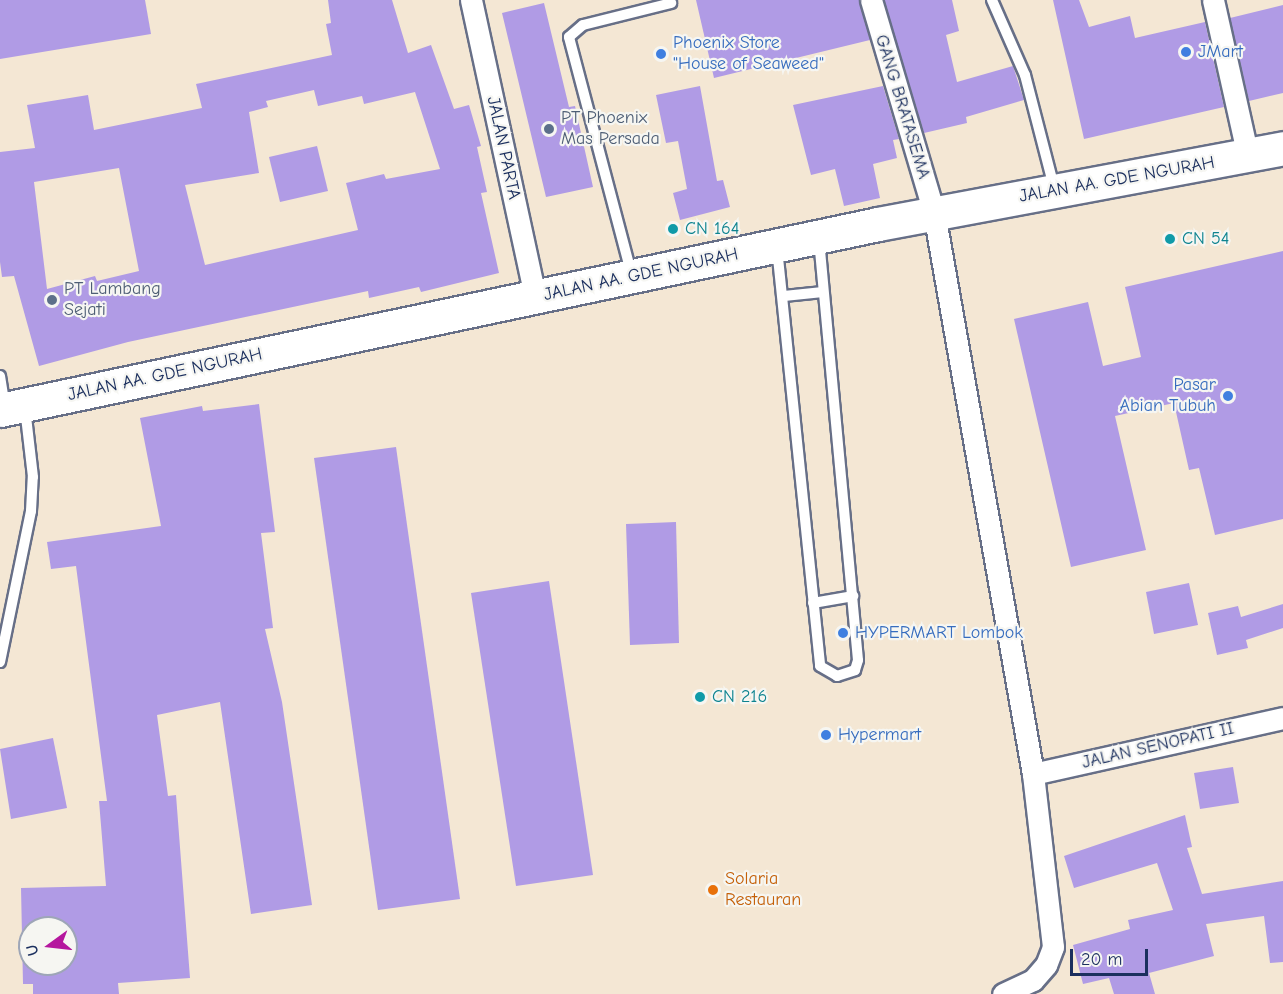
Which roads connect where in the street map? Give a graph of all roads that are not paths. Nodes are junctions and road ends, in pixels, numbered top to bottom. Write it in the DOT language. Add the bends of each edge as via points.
graph roads {
  1 [pos="471,0"];
  2 [pos="871,0"];
  3 [pos="992,0"];
  4 [pos="1213,0"];
  5 [pos="671,3"];
  6 [pos="1283,148"];
  7 [pos="1248,156"];
  8 [pos="1055,190"];
  9 [pos="934,213"];
  10 [pos="819,237"];
  11 [pos="777,248"];
  12 [pos="632,275"];
  13 [pos="823,292"];
  14 [pos="535,296"];
  15 [pos="784,296"];
  16 [pos="0,376"];
  17 [pos="10,409"];
  18 [pos="853,596"];
  19 [pos="813,603"];
  20 [pos="0,662"];
  21 [pos="1283,718"];
  22 [pos="1034,774"];
  23 [pos="1004,994"];
  1 -- 14 [label="street, JALAN PARTA"];
  2 -- 9 [label="street, GANG BRATASEMA"];
  3 -- 8 [label="lane" via="1025,75"];
  4 -- 7 [label="street"];
  5 -- 12 [label="lane" via="583,25 569,37"];
  6 -- 7 [label="main road, JALAN AA. GDE NGURAH"];
  7 -- 8 [label="main road, JALAN AA. GDE NGURAH"];
  8 -- 9 [label="main road, JALAN AA. GDE NGURAH"];
  9 -- 10 [label="main road, JALAN AA. GDE NGURAH"];
  9 -- 22 [label="street, GANG BRATASEMA"];
  10 -- 11 [label="main road, JALAN AA. GDE NGURAH"];
  10 -- 13 [label="lane"];
  11 -- 12 [label="main road, JALAN AA. GDE NGURAH"];
  11 -- 15 [label="lane"];
  12 -- 14 [label="main road, JALAN AA. GDE NGURAH"];
  13 -- 15 [label="lane"];
  13 -- 18 [label="lane"];
  14 -- 17 [label="main road, JALAN AA. GDE NGURAH"];
  15 -- 19 [label="lane"];
  16 -- 17 [label="lane"];
  17 -- 20 [label="lane" via="33,477 31,512"];
  18 -- 19 [label="lane"];
  18 -- 19 [label="lane" via="858,660 855,670 837,676 820,666"];
  21 -- 22 [label="street, JALAN SENOPATI II"];
  22 -- 23 [label="street, GANG BRATASEMA" via="1053,947 1034,980"];
}
